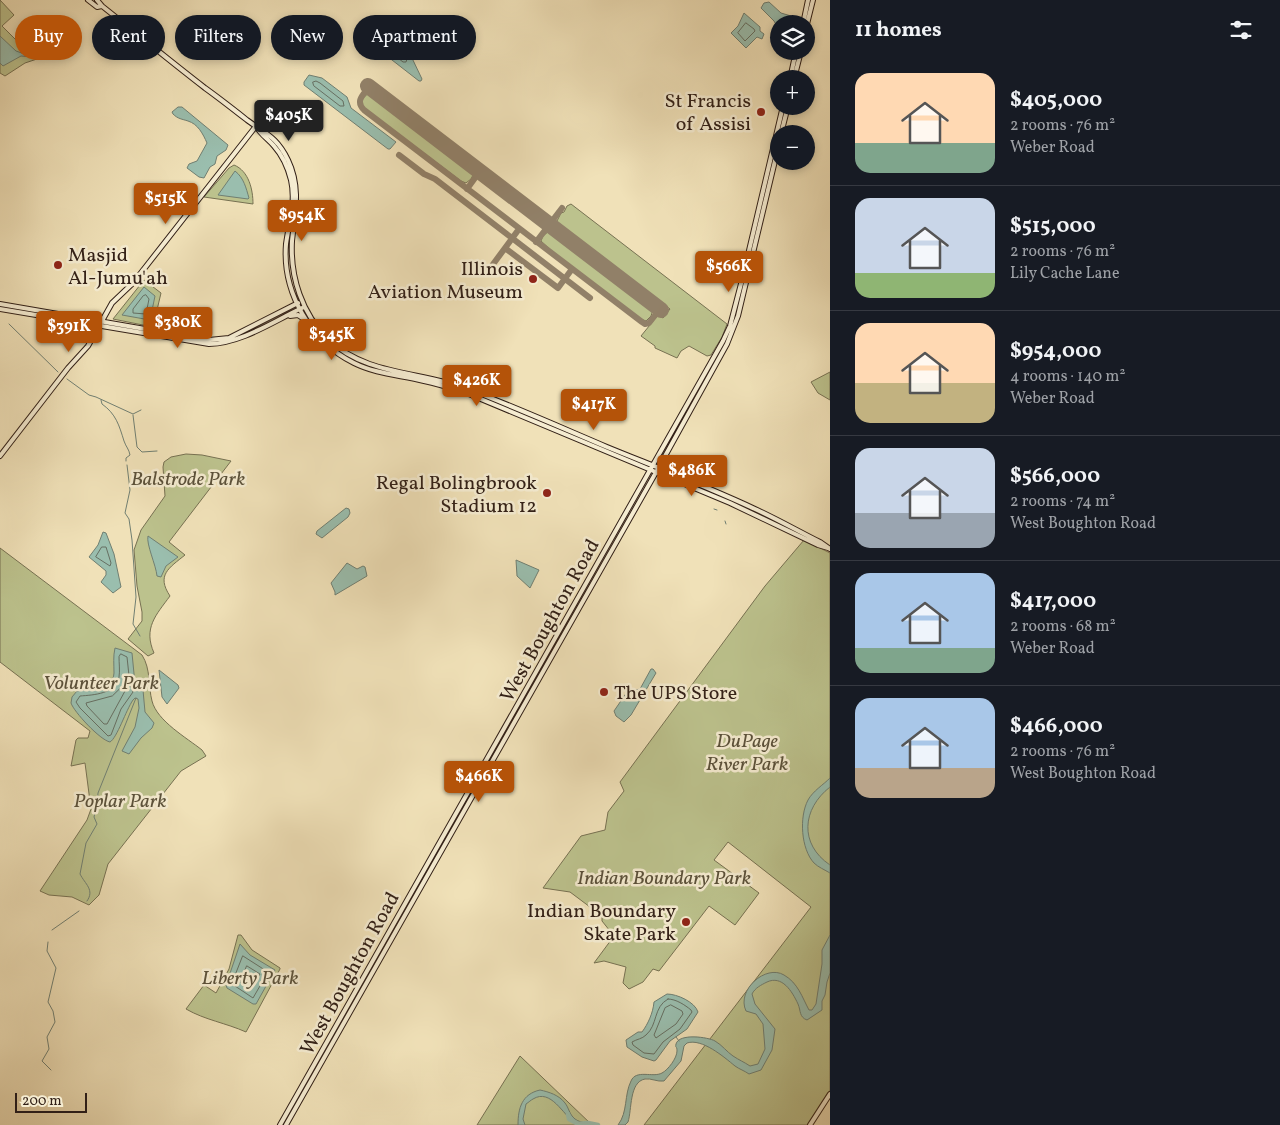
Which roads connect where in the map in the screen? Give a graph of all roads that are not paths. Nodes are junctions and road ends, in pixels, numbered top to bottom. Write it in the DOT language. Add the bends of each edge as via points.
graph roads {
  1 [pos="88,0"];
  2 [pos="97,0"];
  3 [pos="808,0"];
  4 [pos="813,0"];
  5 [pos="102,6"];
  6 [pos="805,15"];
  7 [pos="809,15"];
  8 [pos="781,115"];
  9 [pos="256,126"];
  10 [pos="773,170"];
  11 [pos="302,301"];
  12 [pos="0,304"];
  13 [pos="297,304"];
  14 [pos="305,307"];
  15 [pos="0,309"];
  16 [pos="300,310"];
  17 [pos="282,318"];
  18 [pos="306,321"];
  19 [pos="101,323"];
  20 [pos="590,445"];
  21 [pos="607,447"];
  22 [pos="0,456"];
  23 [pos="654,465"];
  24 [pos="659,467"];
  25 [pos="651,470"];
  26 [pos="656,472"];
  27 [pos="830,549"];
  28 [pos="830,1094"];
  29 [pos="280,1125"];
  30 [pos="286,1125"];
  31 [pos="810,1125"];
  1 -- 5 [label="main road"];
  2 -- 5 [label="main road"];
  3 -- 6 [label="main road"];
  4 -- 7 [label="main road"];
  5 -- 9 [label="main road"];
  8 -- 23 [label="main road, West Boughton Road" via="744,276 728,330"];
  9 -- 11 [label="main road" via="277,143 292,171 297,198 292,262"];
  9 -- 13 [label="main road" via="278,151 290,179 293,202 286,253 290,284"];
  9 -- 19 [label="main road" via="133,283 112,303"];
  10 -- 24 [label="main road, West Boughton Road" via="732,332"];
  11 -- 13 [label="main road"];
  11 -- 14 [label="main road"];
  12 -- 19 [label="main road"];
  13 -- 16 [label="main road"];
  13 -- 19 [label="main road" via="229,338 211,340"];
  14 -- 16 [label="main road"];
  14 -- 21 [label="main road" via="327,338 363,362 456,385"];
  15 -- 19 [label="main road"];
  16 -- 17 [label="main road"];
  16 -- 18 [label="main road"];
  17 -- 18 [label="main road" via="298,315"];
  17 -- 19 [label="main road" via="230,341 209,344"];
  18 -- 20 [label="main road" via="333,350 353,363 379,373 423,380 464,392"];
  19 -- 22 [label="main road" via="88,346"];
  20 -- 21 [label="main road"];
  20 -- 25 [label="main road"];
  21 -- 23 [label="main road"];
  23 -- 24 [label="main road"];
  23 -- 25 [label="main road, West Boughton Road"];
  24 -- 26 [label="main road, West Boughton Road"];
  24 -- 27 [label="main road" via="754,509"];
  25 -- 26 [label="main road"];
  25 -- 29 [label="main road, West Boughton Road"];
  26 -- 27 [label="main road"];
  26 -- 30 [label="main road, West Boughton Road"];
  28 -- 31 [label="main road"];
}
